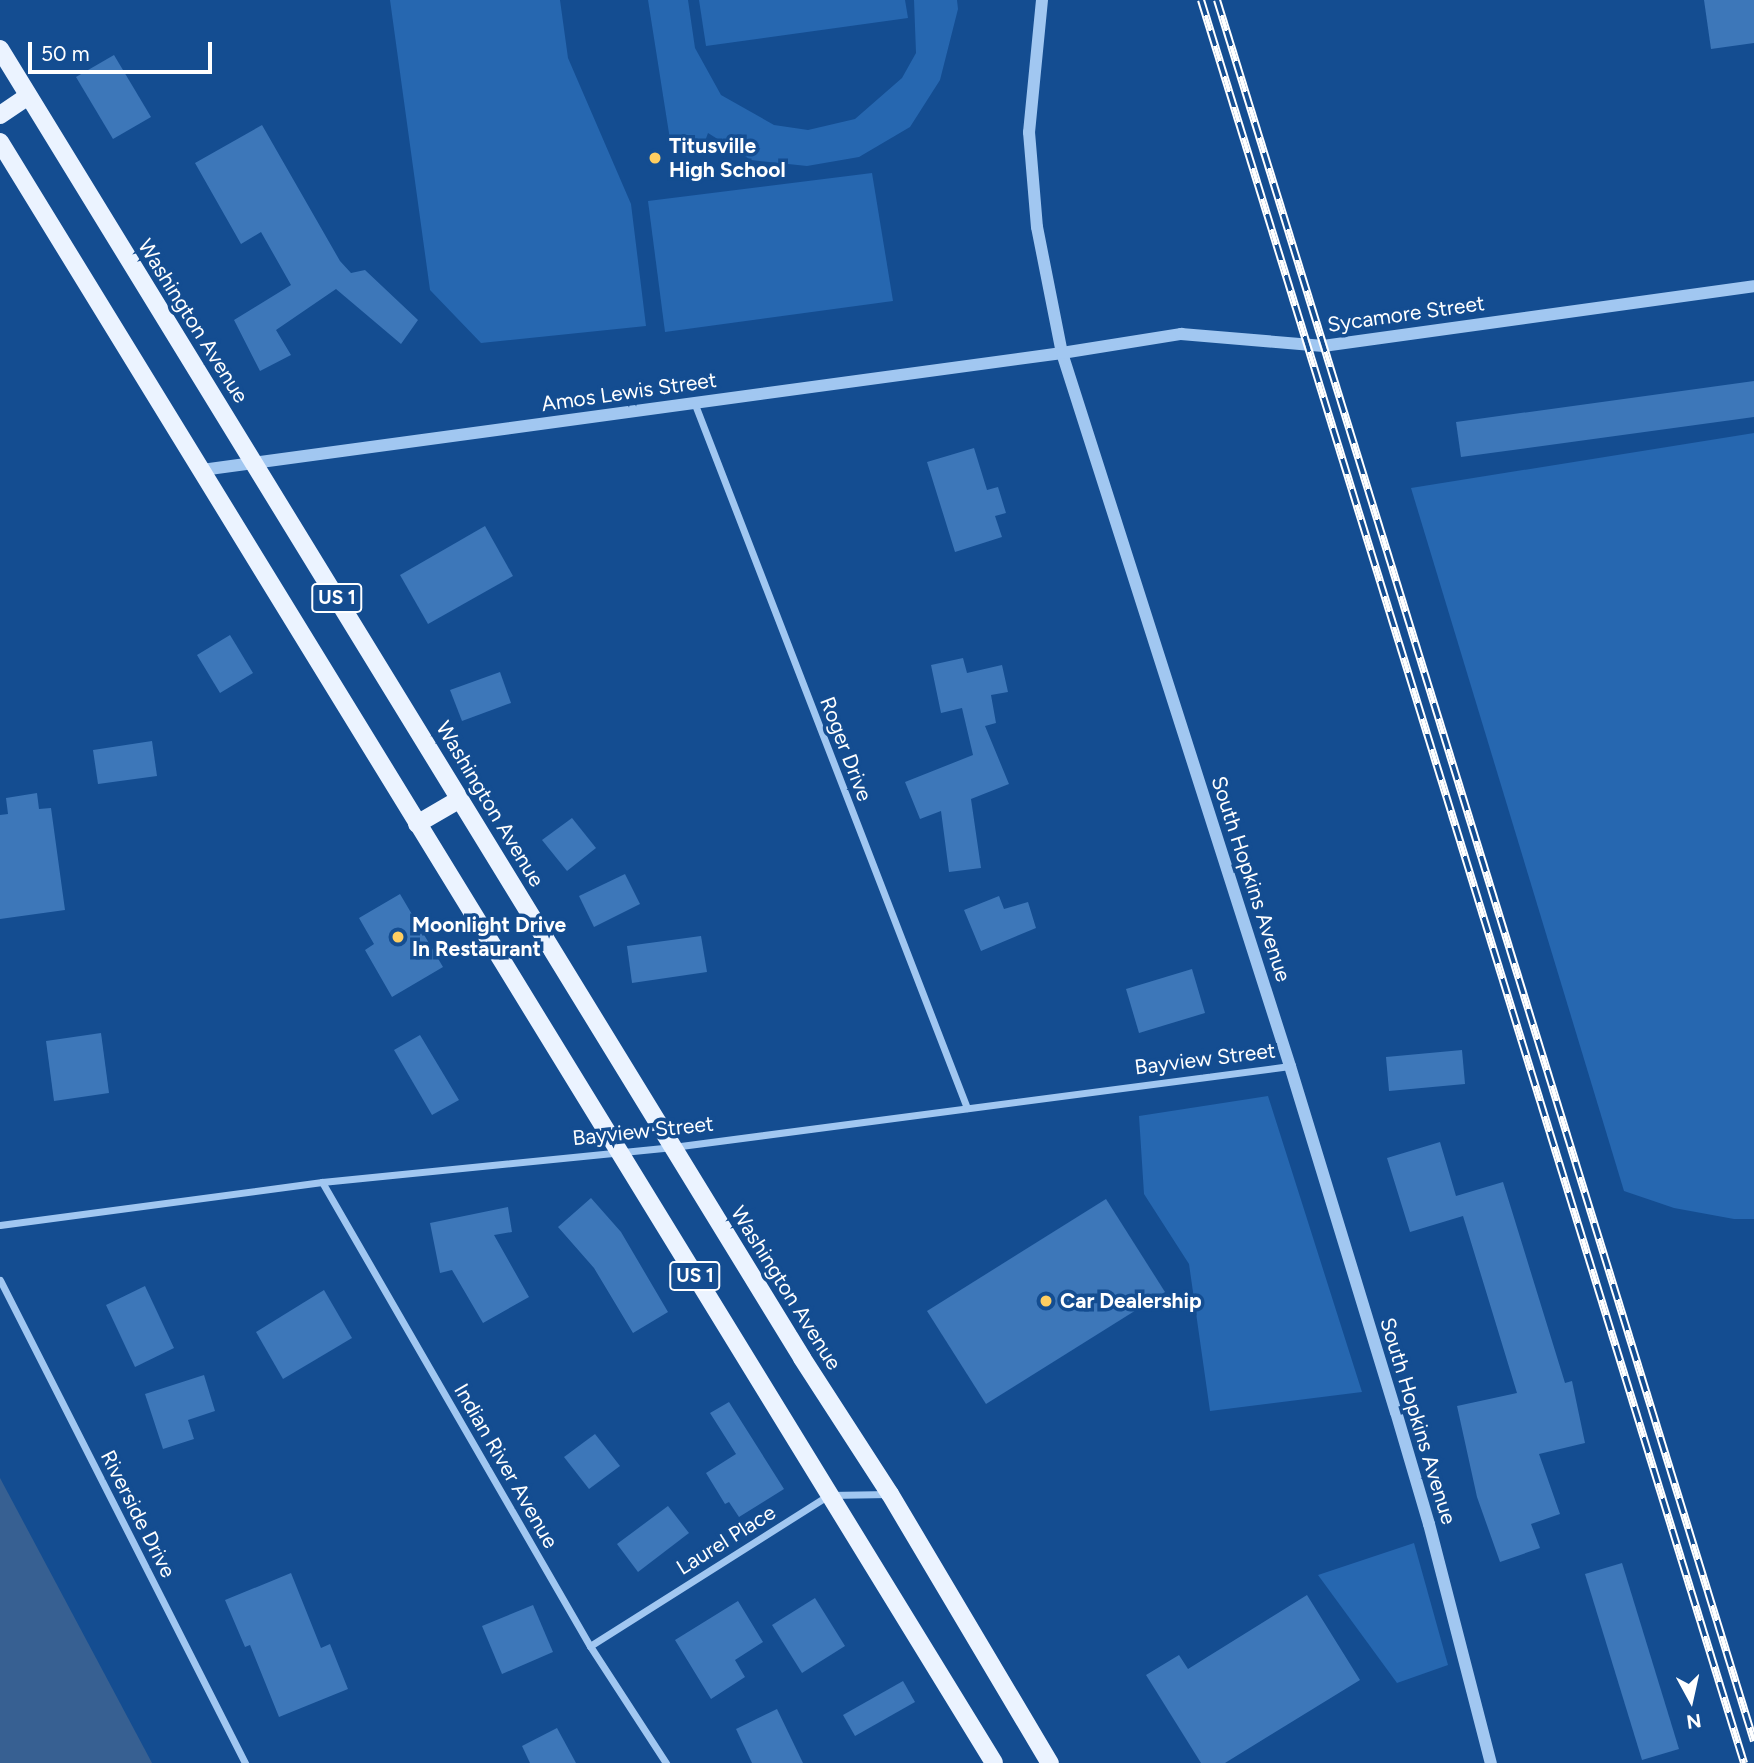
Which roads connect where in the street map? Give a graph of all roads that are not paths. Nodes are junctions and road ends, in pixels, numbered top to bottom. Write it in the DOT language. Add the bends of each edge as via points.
graph roads {
  1 [pos="1042,0"];
  2 [pos="0,49"];
  3 [pos="28,96"];
  4 [pos="0,115"];
  5 [pos="0,142"];
  6 [pos="1754,286"];
  7 [pos="1062,353"];
  8 [pos="694,402"];
  9 [pos="253,461"];
  10 [pos="202,470"];
  11 [pos="460,799"];
  12 [pos="417,824"];
  13 [pos="1290,1066"];
  14 [pos="967,1108"];
  15 [pos="673,1147"];
  16 [pos="618,1152"];
  17 [pos="322,1182"];
  18 [pos="0,1225"];
  19 [pos="0,1280"];
  20 [pos="890,1494"];
  21 [pos="829,1495"];
  22 [pos="590,1646"];
  23 [pos="245,1763"];
  24 [pos="666,1763"];
  25 [pos="993,1763"];
  26 [pos="1050,1763"];
  27 [pos="1490,1763"];
  1 -- 7 [label="street, South Hopkins Avenue" via="1029,132 1037,227"];
  2 -- 3 [label="main road, Washington Avenue / US 1"];
  3 -- 4 [label="main road"];
  3 -- 9 [label="main road, Washington Avenue / US 1"];
  5 -- 10 [label="main road, US 1"];
  6 -- 7 [label="street, Sycamore Street" via="1323,346 1181,334"];
  7 -- 8 [label="street, Amos Lewis Street"];
  7 -- 13 [label="street, South Hopkins Avenue"];
  8 -- 9 [label="street, Amos Lewis Street"];
  8 -- 14 [label="street, Roger Drive"];
  9 -- 10 [label="street, Amos Lewis Street"];
  9 -- 11 [label="main road, Washington Avenue / US 1"];
  10 -- 12 [label="main road, US 1"];
  11 -- 12 [label="main road"];
  11 -- 15 [label="main road, Washington Avenue / US 1"];
  12 -- 16 [label="main road, US 1"];
  13 -- 14 [label="street, Bayview Street"];
  13 -- 27 [label="street, South Hopkins Avenue" via="1427,1518"];
  14 -- 15 [label="street, Bayview Street"];
  15 -- 16 [label="street, Bayview Street"];
  15 -- 20 [label="main road, Washington Avenue / US 1"];
  16 -- 17 [label="street, Bayview Street"];
  16 -- 21 [label="main road, US 1"];
  17 -- 18 [label="street, Bayview Street"];
  17 -- 22 [label="street, Indian River Avenue"];
  19 -- 23 [label="street, Riverside Drive"];
  20 -- 21 [label="street"];
  20 -- 26 [label="main road, Washington Avenue / US 1"];
  21 -- 22 [label="street, Laurel Place"];
  21 -- 25 [label="main road, US 1"];
  22 -- 24 [label="street, Indian River Avenue"];
}
